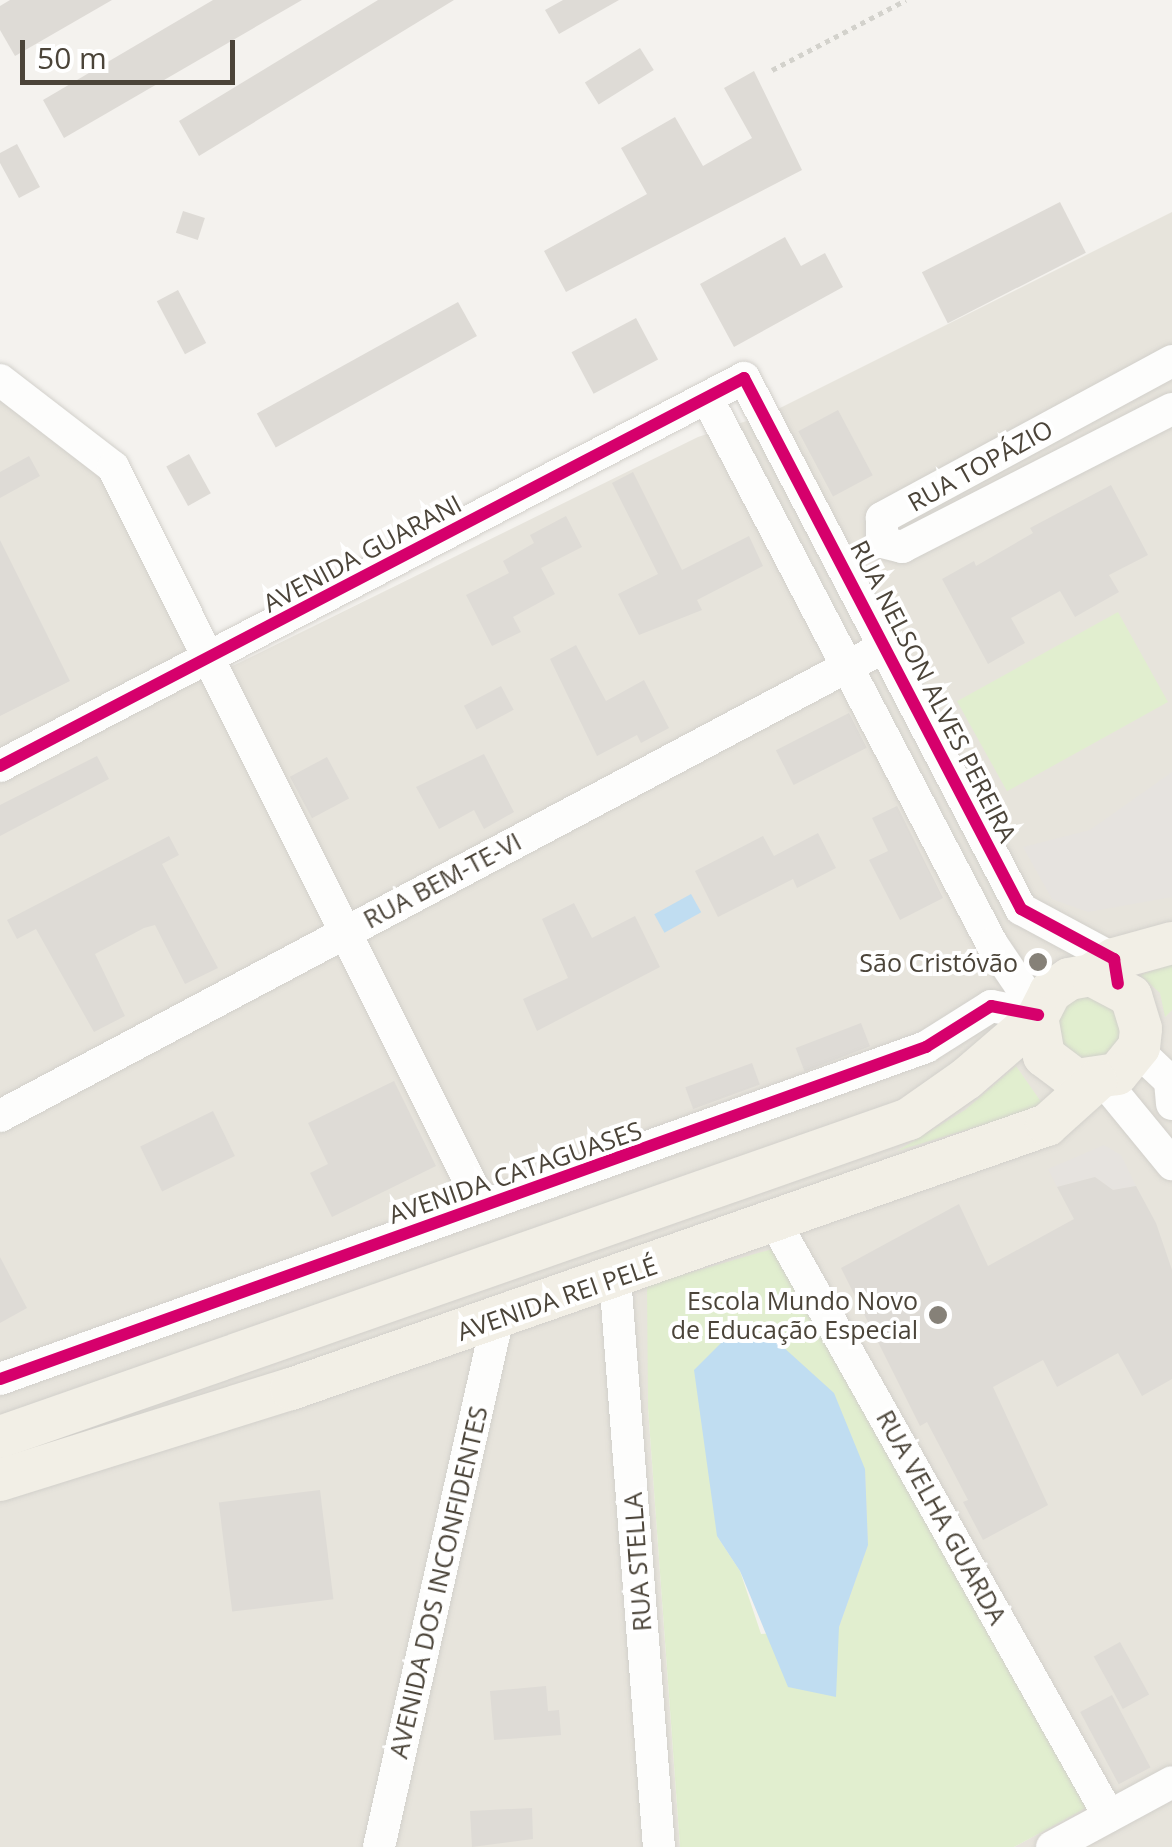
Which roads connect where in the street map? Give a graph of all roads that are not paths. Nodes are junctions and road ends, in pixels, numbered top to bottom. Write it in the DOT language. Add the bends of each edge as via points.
graph roads {
  1 [pos="1172,361"];
  2 [pos="744,378"];
  3 [pos="0,380"];
  4 [pos="1129,384"];
  5 [pos="707,398"];
  6 [pos="1157,418"];
  7 [pos="886,646"];
  8 [pos="207,660"];
  9 [pos="848,664"];
  10 [pos="0,766"];
  11 [pos="345,932"];
  12 [pos="1172,944"];
  13 [pos="1107,973"];
  14 [pos="1038,1015"];
  15 [pos="1149,1040"];
  16 [pos="1100,1081"];
  17 [pos="1172,1104"];
  18 [pos="0,1116"];
  19 [pos="1160,1127"];
  20 [pos="1172,1164"];
  21 [pos="482,1206"];
  22 [pos="774,1219"];
  23 [pos="615,1277"];
  24 [pos="498,1317"];
  25 [pos="0,1379"];
  26 [pos="0,1418"];
  27 [pos="61,1418"];
  28 [pos="0,1437"];
  29 [pos="0,1480"];
  30 [pos="1172,1782"];
  31 [pos="1109,1816"];
  32 [pos="379,1847"];
  33 [pos="659,1847"];
  34 [pos="1052,1847"];
  1 -- 4 [label="street, RUA TOPÁZIO"];
  2 -- 5 [label="street, AVENIDA GUARANI"];
  2 -- 7 [label="street, RUA NELSON ALVES PEREIRA"];
  3 -- 8 [label="street" via="113,467"];
  4 -- 6 [label="street"];
  4 -- 6 [label="street, RUA TOPÁZIO" via="882,518 882,542 902,547"];
  5 -- 8 [label="street, AVENIDA GUARANI"];
  5 -- 9 [label="street"];
  7 -- 9 [label="street, RUA BEM-TE-VI"];
  7 -- 13 [label="street, RUA NELSON ALVES PEREIRA" via="1022,909"];
  8 -- 10 [label="street, AVENIDA GUARANI"];
  8 -- 11 [label="street"];
  9 -- 11 [label="street, RUA BEM-TE-VI"];
  9 -- 14 [label="street" via="992,944"];
  11 -- 18 [label="street, RUA BEM-TE-VI"];
  11 -- 21 [label="street"];
  12 -- 13 [label="main road, AVENIDA REI PELÉ"];
  13 -- 14 [label="main road, AVENIDA REI PELÉ" via="1050,992"];
  13 -- 15 [label="main road" via="1138,1012"];
  14 -- 16 [label="main road" via="1036,1038 1050,1064 1076,1080"];
  14 -- 21 [label="street, AVENIDA CATAGUASES" via="991,1006 926,1048"];
  14 -- 27 [label="main road, AVENIDA REI PELÉ" via="909,1119"];
  15 -- 16 [label="main road, AVENIDA REI PELÉ"];
  15 -- 17 [label="street" via="1170,1081"];
  16 -- 19 [label="street"];
  16 -- 22 [label="main road, AVENIDA REI PELÉ" via="1047,1124"];
  19 -- 20 [label="street"];
  21 -- 25 [label="street, AVENIDA CATAGUASES"];
  22 -- 23 [label="main road, AVENIDA REI PELÉ"];
  22 -- 31 [label="street, RUA VELHA GUARDA"];
  23 -- 24 [label="main road, AVENIDA REI PELÉ"];
  23 -- 33 [label="street, RUA STELLA"];
  24 -- 29 [label="main road, AVENIDA REI PELÉ"];
  24 -- 32 [label="street, AVENIDA DOS INCONFIDENTES"];
  26 -- 27 [label="main road"];
  27 -- 28 [label="main road, AVENIDA REI PELÉ"];
  30 -- 31 [label="street"];
  31 -- 34 [label="street"];
}
